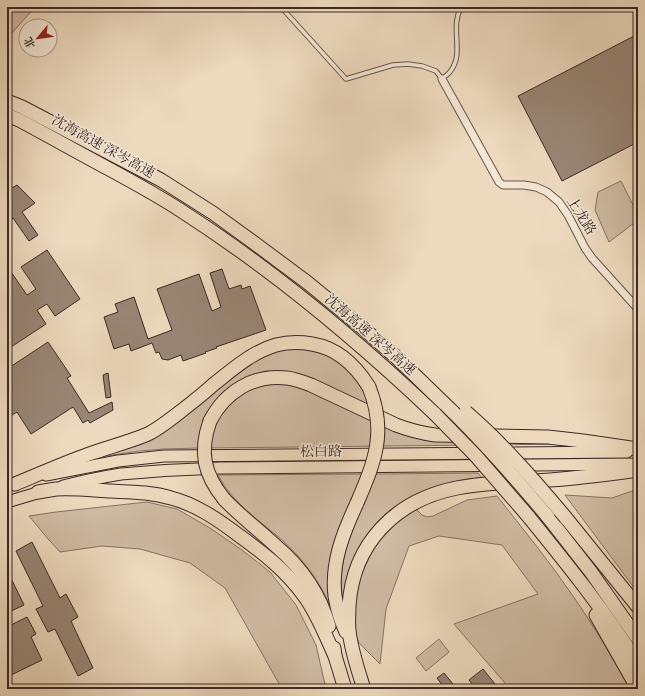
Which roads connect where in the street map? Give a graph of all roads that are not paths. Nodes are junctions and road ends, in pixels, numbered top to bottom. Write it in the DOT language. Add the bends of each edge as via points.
graph roads {
  1 [pos="281,7"];
  2 [pos="461,7"];
  3 [pos="442,79"];
  4 [pos="7,100"];
  5 [pos="7,115"];
  6 [pos="638,309"];
  7 [pos="460,412"];
  8 [pos="638,450"];
  9 [pos="638,464"];
  10 [pos="638,470"];
  11 [pos="11,485"];
  12 [pos="38,492"];
  13 [pos="7,502"];
  14 [pos="569,566"];
  15 [pos="638,607"];
  16 [pos="638,639"];
  17 [pos="353,651"];
  18 [pos="335,656"];
  19 [pos="638,664"];
  20 [pos="345,689"];
  21 [pos="364,689"];
  22 [pos="638,689"];
  1 -- 3 [label="lane" via="346,79 393,65 408,64 436,71"];
  2 -- 3 [label="lane" via="456,21 455,64"];
  3 -- 6 [label="street, 上龙路" via="499,182 504,185 536,187 559,202 592,258"];
  4 -- 7 [label="highway, 沈海高速 深岑高速" via="161,180 206,209 308,283 437,388"];
  5 -- 14 [label="highway, 沈海高速 深岑高速, bridge" via="155,194 238,249 340,327 400,380 476,456"];
  7 -- 15 [label="highway, bridge" via="484,427 512,456"];
  7 -- 16 [label="highway, bridge" via="548,517"];
  8 -- 11 [label="main road, 松白路" via="164,456 93,466"];
  8 -- 18 [label="highway, bridge" via="548,437 421,433 396,425 311,385 286,378 258,380 232,393 214,413 206,433 204,451 211,480 224,499 277,546 312,587 326,616"];
  9 -- 12 [label="main road, 松白路" via="184,469 120,475"];
  10 -- 17 [label="highway" via="456,488 427,497 399,512 372,539 357,565 349,613"];
  11 -- 17 [label="highway, bridge" via="149,433 172,419 238,365 263,350 292,342 321,346 338,354 349,362 369,387 377,413 378,427 378,440 370,471 349,520 335,569 335,597"];
  12 -- 13 [label="main road, 松白路"];
  12 -- 18 [label="highway" via="72,489 154,494 172,498 204,512 269,558 294,582 314,611"];
  14 -- 19 [label="highway, 沈海高速 深岑高速"];
  14 -- 22 [label="highway"];
  17 -- 21 [label="highway"];
  18 -- 20 [label="highway"];
}
